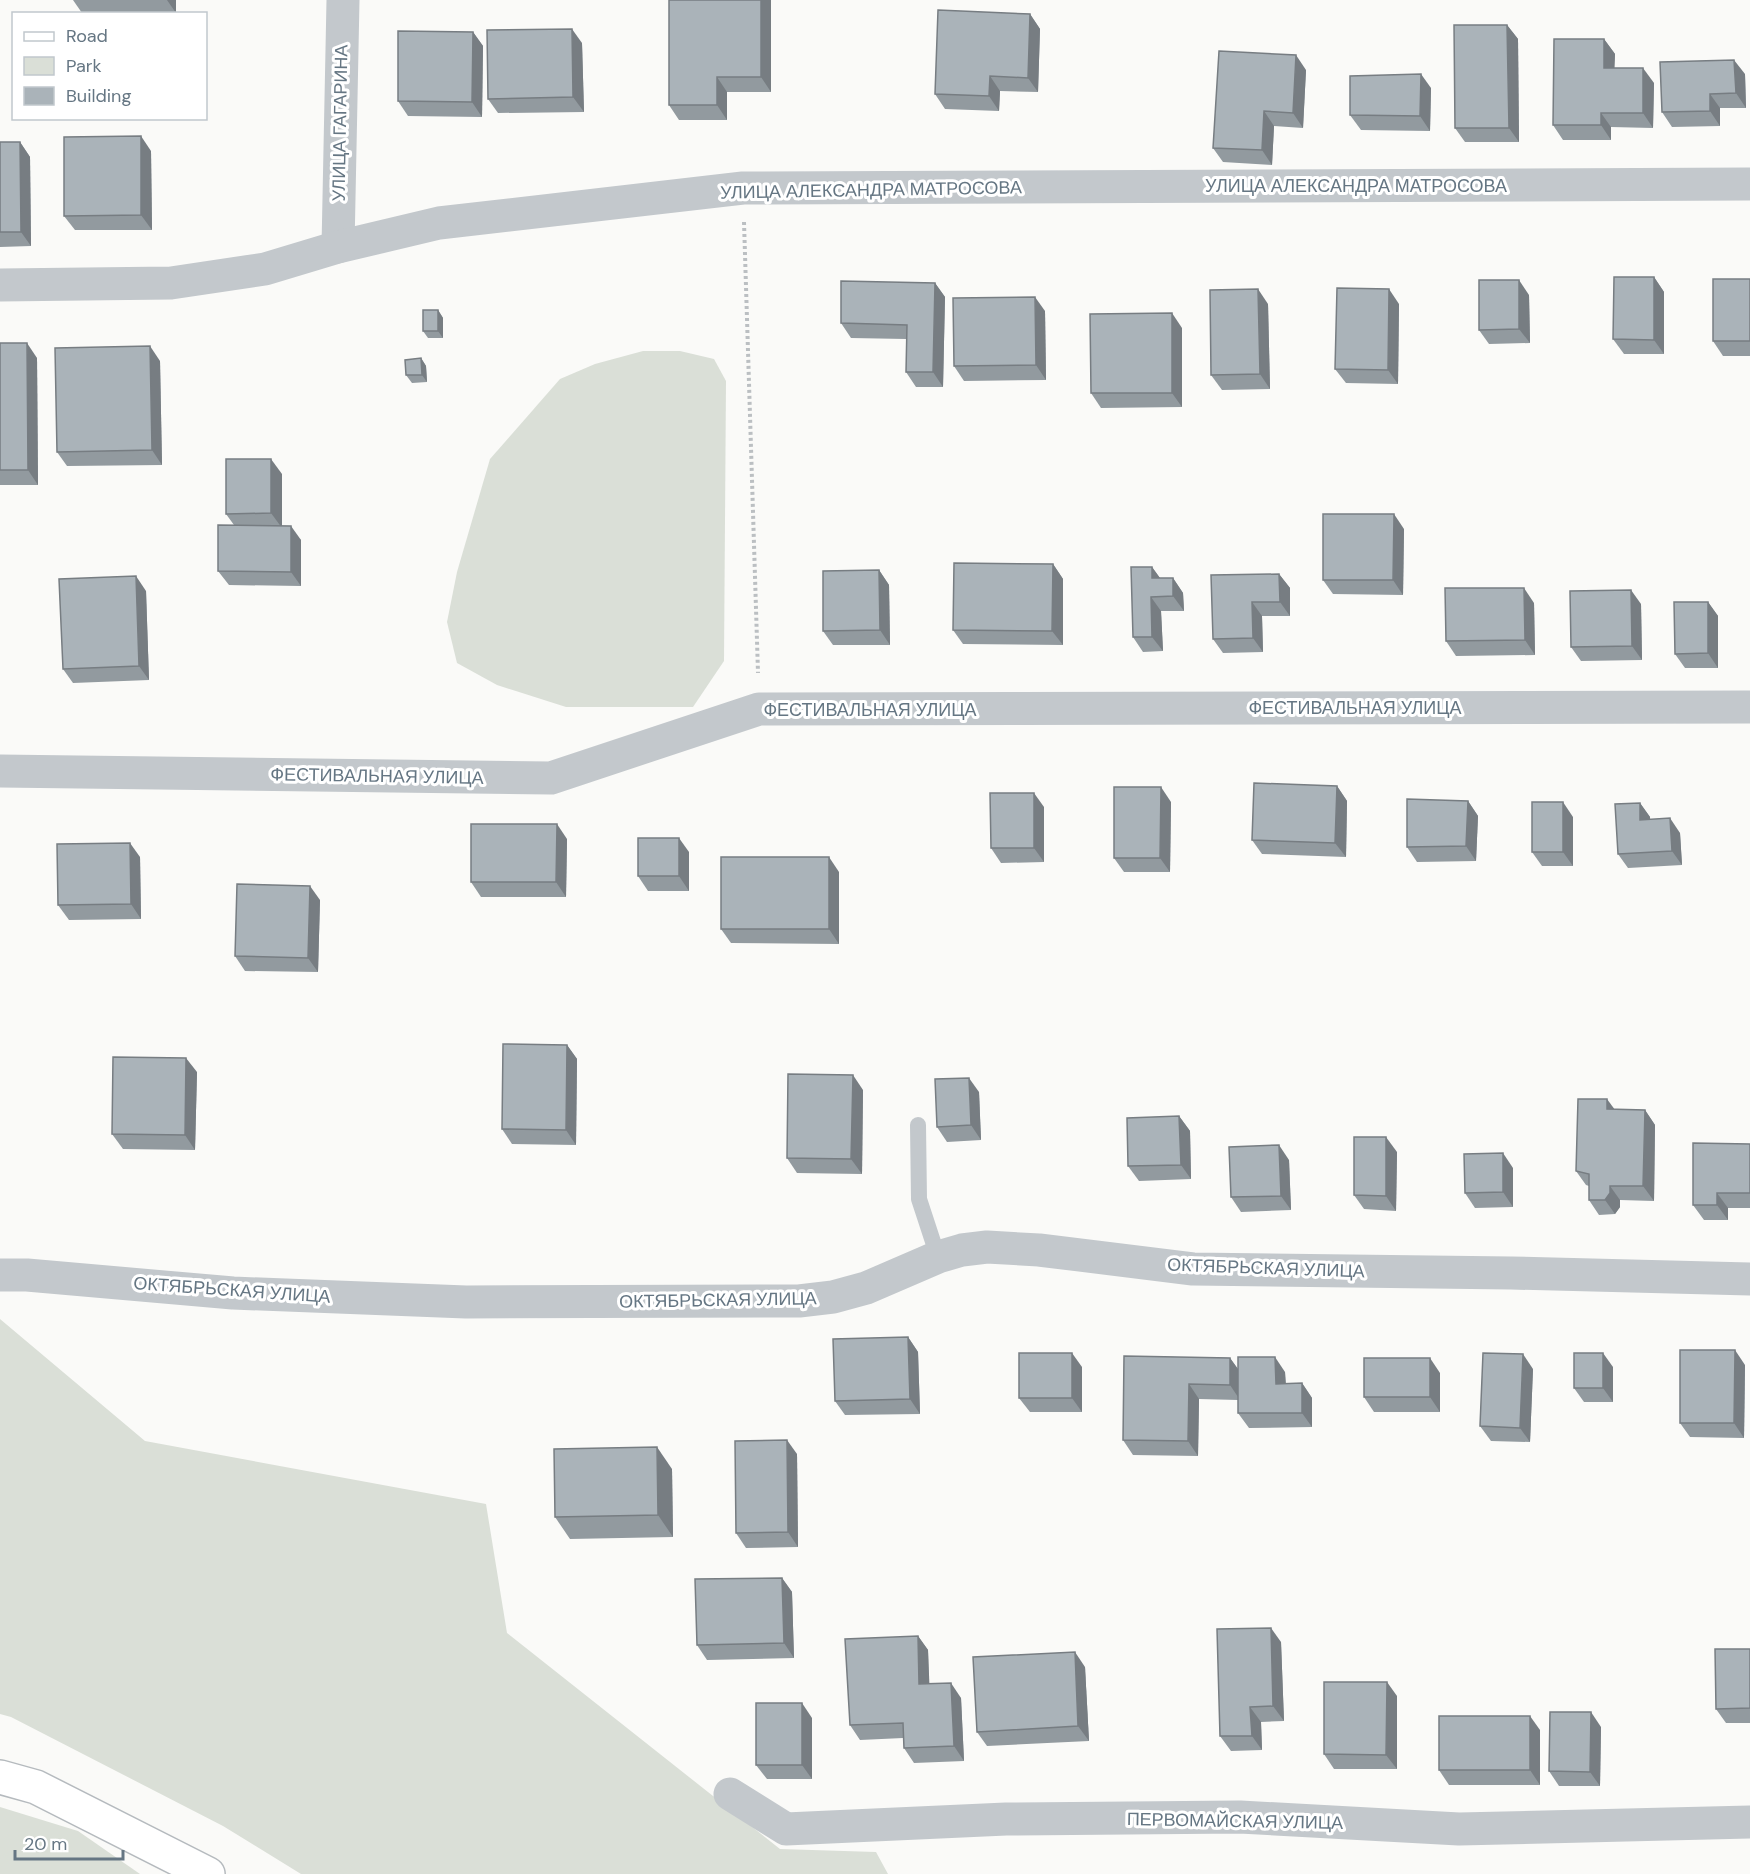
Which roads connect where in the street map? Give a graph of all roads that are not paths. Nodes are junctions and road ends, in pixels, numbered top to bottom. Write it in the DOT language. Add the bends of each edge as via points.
graph roads {
  1 [pos="343,0"];
  2 [pos="1750,184"];
  3 [pos="338,247"];
  4 [pos="0,285"];
  5 [pos="1750,707"];
  6 [pos="0,771"];
  7 [pos="918,1125"];
  8 [pos="938,1257"];
  9 [pos="0,1275"];
  10 [pos="1750,1279"];
  11 [pos="0,1777"];
  12 [pos="730,1794"];
  13 [pos="1750,1821"];
  14 [pos="208,1874"];
  1 -- 3 [label="street, УЛИЦА ГАГАРИНА"];
  2 -- 3 [label="street, УЛИЦА АЛЕКСАНДРА МАТРОСОВА" via="743,188 439,223"];
  3 -- 4 [label="street, УЛИЦА АЛЕКСАНДРА МАТРОСОВА" via="265,269 171,283"];
  5 -- 6 [label="street, ФЕСТИВАЛЬНАЯ УЛИЦА" via="759,709 550,778"];
  7 -- 8 [label="lane" via="920,1199"];
  8 -- 9 [label="street, ОКТЯБРЬСКАЯ УЛИЦА" via="867,1288 799,1301 466,1302 233,1293"];
  8 -- 10 [label="street, ОКТЯБРЬСКАЯ УЛИЦА" via="987,1247 1193,1269"];
  11 -- 14 [label="main road" via="36,1787"];
  12 -- 13 [label="street, ПЕРВОМАЙСКАЯ УЛИЦА" via="786,1829 1005,1819 1228,1817 1459,1829"];
}
